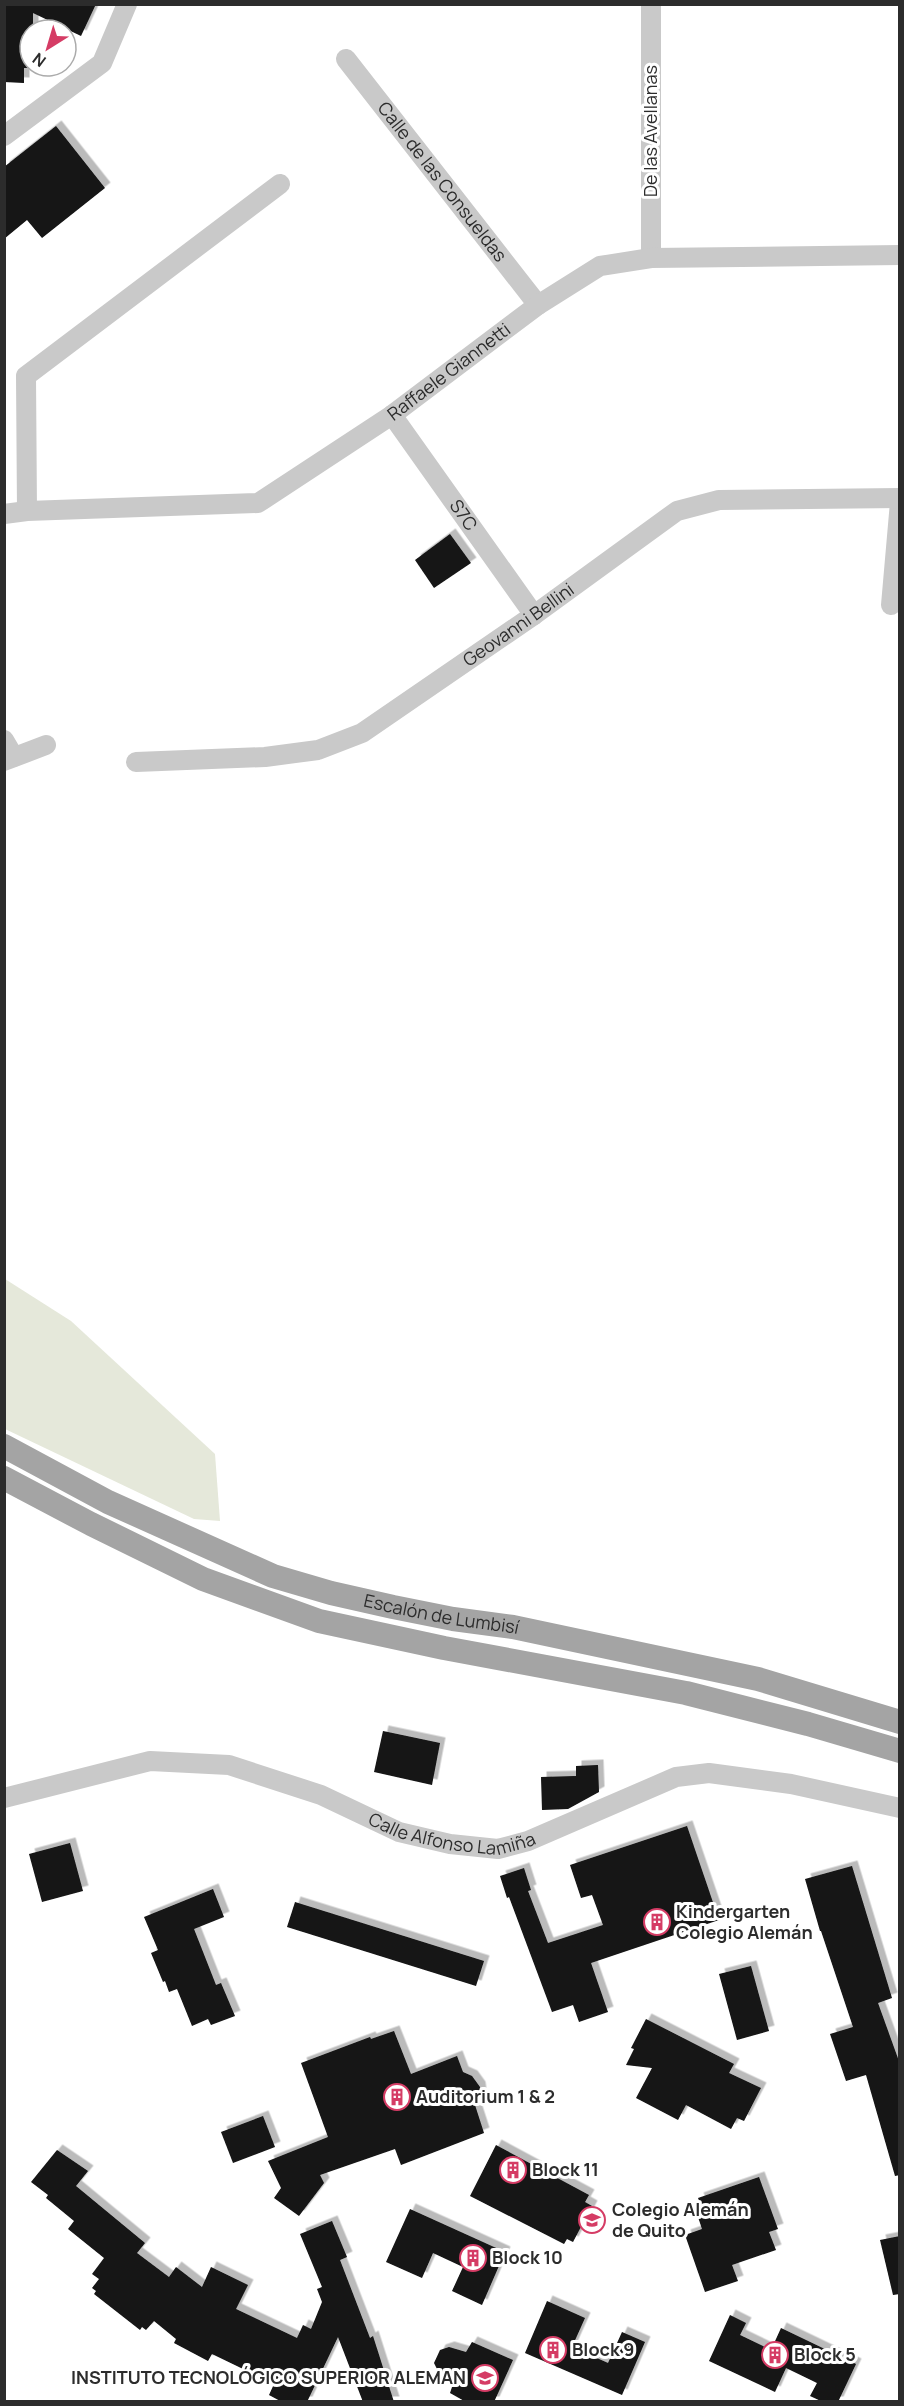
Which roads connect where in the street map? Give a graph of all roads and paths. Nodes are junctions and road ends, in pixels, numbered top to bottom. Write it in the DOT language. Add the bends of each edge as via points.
graph roads {
  1 [pos="127,4"];
  2 [pos="651,4"];
  3 [pos="346,59"];
  4 [pos="4,136"];
  5 [pos="280,184"];
  6 [pos="900,255"];
  7 [pos="651,258"];
  8 [pos="538,305"];
  9 [pos="392,415"];
  10 [pos="900,500"];
  11 [pos="27,511"];
  12 [pos="4,514"];
  13 [pos="891,605"];
  14 [pos="534,615"];
  15 [pos="4,740"];
  16 [pos="46,745"];
  17 [pos="9,759"];
  18 [pos="136,762"];
  19 [pos="4,1446"];
  20 [pos="4,1478"];
  21 [pos="900,1722"];
  22 [pos="900,1751"];
  23 [pos="4,1798"];
  24 [pos="900,1808"];
  1 -- 4 [label="street" via="102,63"];
  2 -- 7 [label="street, De las Avellanas"];
  3 -- 8 [label="street, Calle de las Consueldas"];
  5 -- 11 [label="street" via="26,376"];
  6 -- 7 [label="street, Raffaele Giannetti"];
  7 -- 8 [label="street, Raffaele Giannetti" via="600,266"];
  8 -- 9 [label="street, Raffaele Giannetti"];
  9 -- 11 [label="street, Raffaele Giannetti" via="258,503"];
  9 -- 14 [label="street, S7C"];
  10 -- 13 [label="street"];
  10 -- 14 [label="street, Geovanni Bellini" via="719,500 677,511"];
  11 -- 12 [label="street, Raffaele Giannetti"];
  14 -- 18 [label="street, Geovanni Bellini" via="362,734 318,750 265,758"];
  15 -- 17 [label="street"];
  16 -- 17 [label="street"];
  19 -- 21 [label="main road, Escalón de Lumbisí" via="108,1502 283,1579 393,1607 758,1679"];
  20 -- 22 [label="main road, Escalón de Lumbisí" via="203,1579 319,1621 686,1694"];
  23 -- 24 [label="street, Calle Alfonso Lamiña" via="150,1761 229,1765 321,1795 399,1832 450,1844 498,1849 528,1841 676,1777 710,1773 791,1784"];
}
